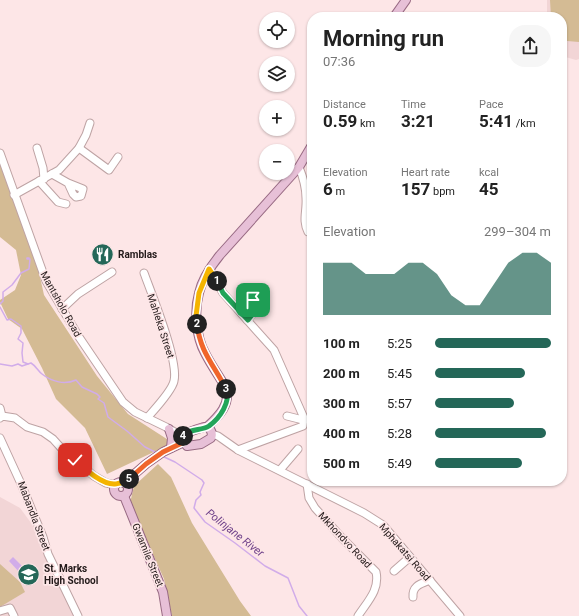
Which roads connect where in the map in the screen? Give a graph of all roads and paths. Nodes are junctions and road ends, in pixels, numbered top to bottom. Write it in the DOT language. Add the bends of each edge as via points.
graph roads {
  1 [pos="406,0"];
  2 [pos="398,12"];
  3 [pos="90,123"];
  4 [pos="37,148"];
  5 [pos="79,148"];
  6 [pos="0,153"];
  7 [pos="307,154"];
  8 [pos="118,157"];
  9 [pos="300,167"];
  10 [pos="52,174"];
  11 [pos="42,180"];
  12 [pos="68,183"];
  13 [pos="14,195"];
  14 [pos="66,204"];
  15 [pos="307,230"];
  16 [pos="209,269"];
  17 [pos="112,272"];
  18 [pos="144,273"];
  19 [pos="253,300"];
  20 [pos="148,303"];
  21 [pos="156,307"];
  22 [pos="62,309"];
  23 [pos="248,320"];
  24 [pos="0,408"];
  25 [pos="287,416"];
  26 [pos="1,417"];
  27 [pos="149,417"];
  28 [pos="304,420"];
  29 [pos="169,429"];
  30 [pos="210,430"];
  31 [pos="0,438"];
  32 [pos="184,438"];
  33 [pos="298,449"];
  34 [pos="238,450"];
  35 [pos="164,452"];
  36 [pos="280,470"];
  37 [pos="120,484"];
  38 [pos="307,484"];
  39 [pos="307,486"];
  40 [pos="311,486"];
  41 [pos="410,557"];
  42 [pos="394,571"];
  43 [pos="430,580"];
  44 [pos="413,597"];
  45 [pos="0,611"];
  46 [pos="361,614"];
  47 [pos="14,616"];
  48 [pos="78,616"];
  49 [pos="167,616"];
  50 [pos="460,616"];
  1 -- 2 [label="main road"];
  3 -- 5 [label="street"];
  4 -- 11 [label="street" via="43,168"];
  5 -- 8 [label="street" via="108,170"];
  5 -- 10 [label="street"];
  6 -- 13 [label="street, Mantsholo Road"];
  7 -- 9 [label="main road"];
  9 -- 15 [label="street" via="306,198 304,224"];
  9 -- 16 [label="main road"];
  10 -- 11 [label="street"];
  10 -- 12 [label="street"];
  11 -- 13 [label="street"];
  11 -- 14 [label="street" via="58,202"];
  13 -- 22 [label="street, Mantsholo Road" via="46,281"];
  16 -- 23 [label="street" via="223,293"];
  16 -- 30 [label="main road" via="199,293 196,316 198,335 204,352 226,388 228,399"];
  17 -- 22 [label="street" via="78,294"];
  18 -- 21 [label="street, Mahleka Street"];
  19 -- 23 [label="street" via="255,311"];
  20 -- 21 [label="street"];
  21 -- 27 [label="street, Mahleka Street" via="172,357 174,381"];
  22 -- 27 [label="street, Mantsholo Road" via="123,402"];
  23 -- 28 [label="street" via="274,350"];
  24 -- 26 [label="street"];
  25 -- 28 [label="street"];
  26 -- 37 [label="street" via="15,418 27,427 43,432 94,476 106,483"];
  27 -- 29 [label="street, Mantsholo Road"];
  27 -- 32 [label="street, Mantsholo Road"];
  28 -- 34 [label="street" via="303,426"];
  29 -- 32 [label="street, Mantsholo Road"];
  29 -- 35 [label="main road" via="172,438"];
  30 -- 32 [label="main road" via="195,429"];
  30 -- 32 [label="main road" via="209,440 201,444 187,446"];
  30 -- 34 [label="street, Mphakatsi Road"];
  31 -- 48 [label="street, Mabandla Street" via="48,554"];
  32 -- 35 [label="main road"];
  33 -- 36 [label="street"];
  34 -- 36 [label="street, Mphakatsi Road"];
  35 -- 37 [label="main road"];
  36 -- 38 [label="street, Mphakatsi Road"];
  37 -- 49 [label="main road, Gwamile Street" via="128,488 124,496 162,592"];
  39 -- 46 [label="street, Mkhondvo Road" via="309,498 315,508 376,572 377,586"];
  40 -- 41 [label="street, Mphakatsi Road" via="364,512 383,525"];
  41 -- 42 [label="street"];
  41 -- 43 [label="street, Mphakatsi Road"];
  43 -- 44 [label="street" via="415,587 412,591"];
  43 -- 50 [label="street, Mphakatsi Road"];
  45 -- 47 [label="street" via="10,608"];
}
